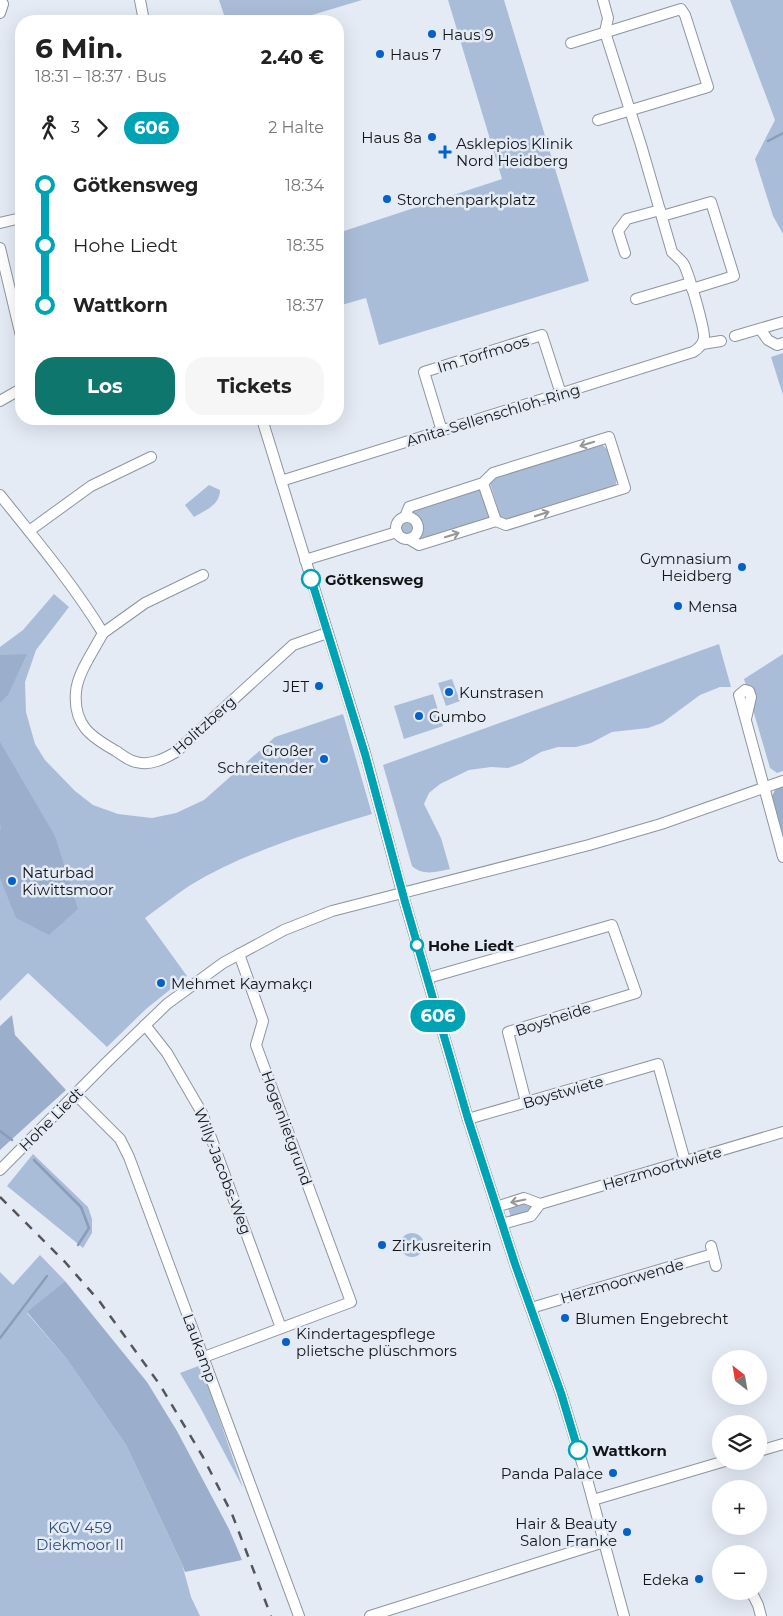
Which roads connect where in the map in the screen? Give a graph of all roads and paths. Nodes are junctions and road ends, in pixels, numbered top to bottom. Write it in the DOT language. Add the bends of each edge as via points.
graph roads {
  1 [pos="140,0"];
  2 [pos="603,0"];
  3 [pos="143,15"];
  4 [pos="605,32"];
  5 [pos="571,43"];
  6 [pos="630,110"];
  7 [pos="598,120"];
  8 [pos="661,213"];
  9 [pos="15,220"];
  10 [pos="0,224"];
  11 [pos="0,248"];
  12 [pos="625,253"];
  13 [pos="691,286"];
  14 [pos="636,298"];
  15 [pos="15,311"];
  16 [pos="783,322"];
  17 [pos="760,329"];
  18 [pos="735,336"];
  19 [pos="721,340"];
  20 [pos="783,343"];
  21 [pos="702,344"];
  22 [pos="15,392"];
  23 [pos="561,394"];
  24 [pos="0,401"];
  25 [pos="264,425"];
  26 [pos="442,431"];
  27 [pos="151,457"];
  28 [pos="281,481"];
  29 [pos="483,483"];
  30 [pos="0,495"];
  31 [pos="405,517"];
  32 [pos="496,521"];
  33 [pos="29,531"];
  34 [pos="397,532"];
  35 [pos="409,539"];
  36 [pos="305,560"];
  37 [pos="203,576"];
  38 [pos="103,633"];
  39 [pos="328,633"];
  40 [pos="746,719"];
  41 [pos="783,781"];
  42 [pos="764,788"];
  43 [pos="783,857"];
  44 [pos="402,892"];
  45 [pos="239,954"];
  46 [pos="428,978"];
  47 [pos="144,1025"];
  48 [pos="76,1095"];
  49 [pos="526,1102"];
  50 [pos="468,1119"];
  51 [pos="783,1132"];
  52 [pos="685,1161"];
  53 [pos="0,1170"];
  54 [pos="540,1204"];
  55 [pos="496,1207"];
  56 [pos="502,1224"];
  57 [pos="716,1266"];
  58 [pos="531,1308"];
  59 [pos="281,1328"];
  60 [pos="204,1357"];
  61 [pos="783,1444"];
  62 [pos="767,1449"];
  63 [pos="712,1465"];
  64 [pos="593,1500"];
  65 [pos="604,1542"];
  66 [pos="755,1600"];
  67 [pos="299,1616"];
  68 [pos="370,1616"];
  69 [pos="624,1616"];
  70 [pos="761,1616"];
  1 -- 3 [label="street"];
  2 -- 4 [label="street" via="608,18"];
  4 -- 5 [label="street"];
  4 -- 6 [label="street"];
  4 -- 6 [label="street" via="681,9 685,15 708,87"];
  6 -- 7 [label="street"];
  6 -- 8 [label="street"];
  8 -- 12 [label="street" via="626,220 618,231"];
  8 -- 13 [label="street" via="672,252 684,264"];
  8 -- 13 [label="street" via="710,202 734,276"];
  9 -- 10 [label="street"];
  11 -- 15 [label="street"];
  13 -- 14 [label="street"];
  13 -- 21 [label="street" via="704,326"];
  16 -- 17 [label="street"];
  17 -- 18 [label="street"];
  17 -- 20 [label="street" via="768,340 777,345"];
  19 -- 21 [label="street, Anita-Sellenschloh-Ring"];
  21 -- 23 [label="street, Anita-Sellenschloh-Ring" via="693,352"];
  22 -- 24 [label="street"];
  23 -- 26 [label="street, Anita-Sellenschloh-Ring"];
  23 -- 26 [label="street, Im Torfmoos" via="542,335 424,372"];
  25 -- 28 [label="street"];
  26 -- 28 [label="street, Anita-Sellenschloh-Ring"];
  27 -- 33 [label="street" via="91,486"];
  28 -- 36 [label="street"];
  29 -- 31 [label="street" via="408,507"];
  29 -- 32 [label="street"];
  32 -- 29 [label="street, one-way" via="506,525 625,488 608,437 493,473"];
  30 -- 33 [label="street"];
  31 -- 34 [label="street" via="399,521"];
  31 -- 35 [label="street" via="412,518 418,526 418,533"];
  35 -- 32 [label="street, one-way" via="419,545"];
  33 -- 38 [label="street" via="88,608"];
  34 -- 35 [label="street" via="400,537"];
  34 -- 36 [label="street"];
  36 -- 39 [label="street"];
  37 -- 38 [label="street, Holitzberg" via="145,603"];
  38 -- 39 [label="street, Holitzberg" via="77,687 79,718 87,732 98,741 135,762 147,763 162,760 176,752 293,645"];
  39 -- 44 [label="street"];
  40 -- 42 [label="street"];
  41 -- 42 [label="street, Hohe Liedt"];
  42 -- 43 [label="street"];
  42 -- 44 [label="street, Hohe Liedt" via="696,813 589,845"];
  44 -- 45 [label="street, Hohe Liedt" via="332,911 284,930"];
  44 -- 46 [label="street"];
  45 -- 47 [label="street, Hohe Liedt" via="192,985"];
  45 -- 59 [label="street, Hogenlietgrund" via="264,1021 256,1045 351,1302"];
  46 -- 49 [label="street, Boysheide" via="612,925 636,993 508,1032"];
  46 -- 50 [label="street"];
  47 -- 48 [label="street, Hohe Liedt"];
  47 -- 59 [label="street, Willy-Jacobs-Weg" via="167,1053 202,1112"];
  48 -- 53 [label="street, Hohe Liedt"];
  48 -- 60 [label="street, Laukamp" via="120,1139 129,1157"];
  49 -- 50 [label="street, Boystwiete"];
  49 -- 52 [label="street, Boystwiete" via="658,1064"];
  50 -- 55 [label="street"];
  51 -- 52 [label="street, Herzmoortwiete"];
  52 -- 54 [label="street, Herzmoortwiete"];
  54 -- 55 [label="street, Herzmoortwiete, one-way" via="524,1198"];
  54 -- 56 [label="street, Herzmoortwiete" via="531,1216"];
  55 -- 56 [label="street"];
  56 -- 58 [label="street"];
  57 -- 58 [label="street, Herzmoorwende" via="712,1250"];
  58 -- 64 [label="street"];
  59 -- 60 [label="street"];
  60 -- 67 [label="street, Laukamp"];
  61 -- 62 [label="street"];
  63 -- 64 [label="street"];
  64 -- 65 [label="street"];
  65 -- 68 [label="street"];
  65 -- 69 [label="street"];
  66 -- 70 [label="street"];
}
